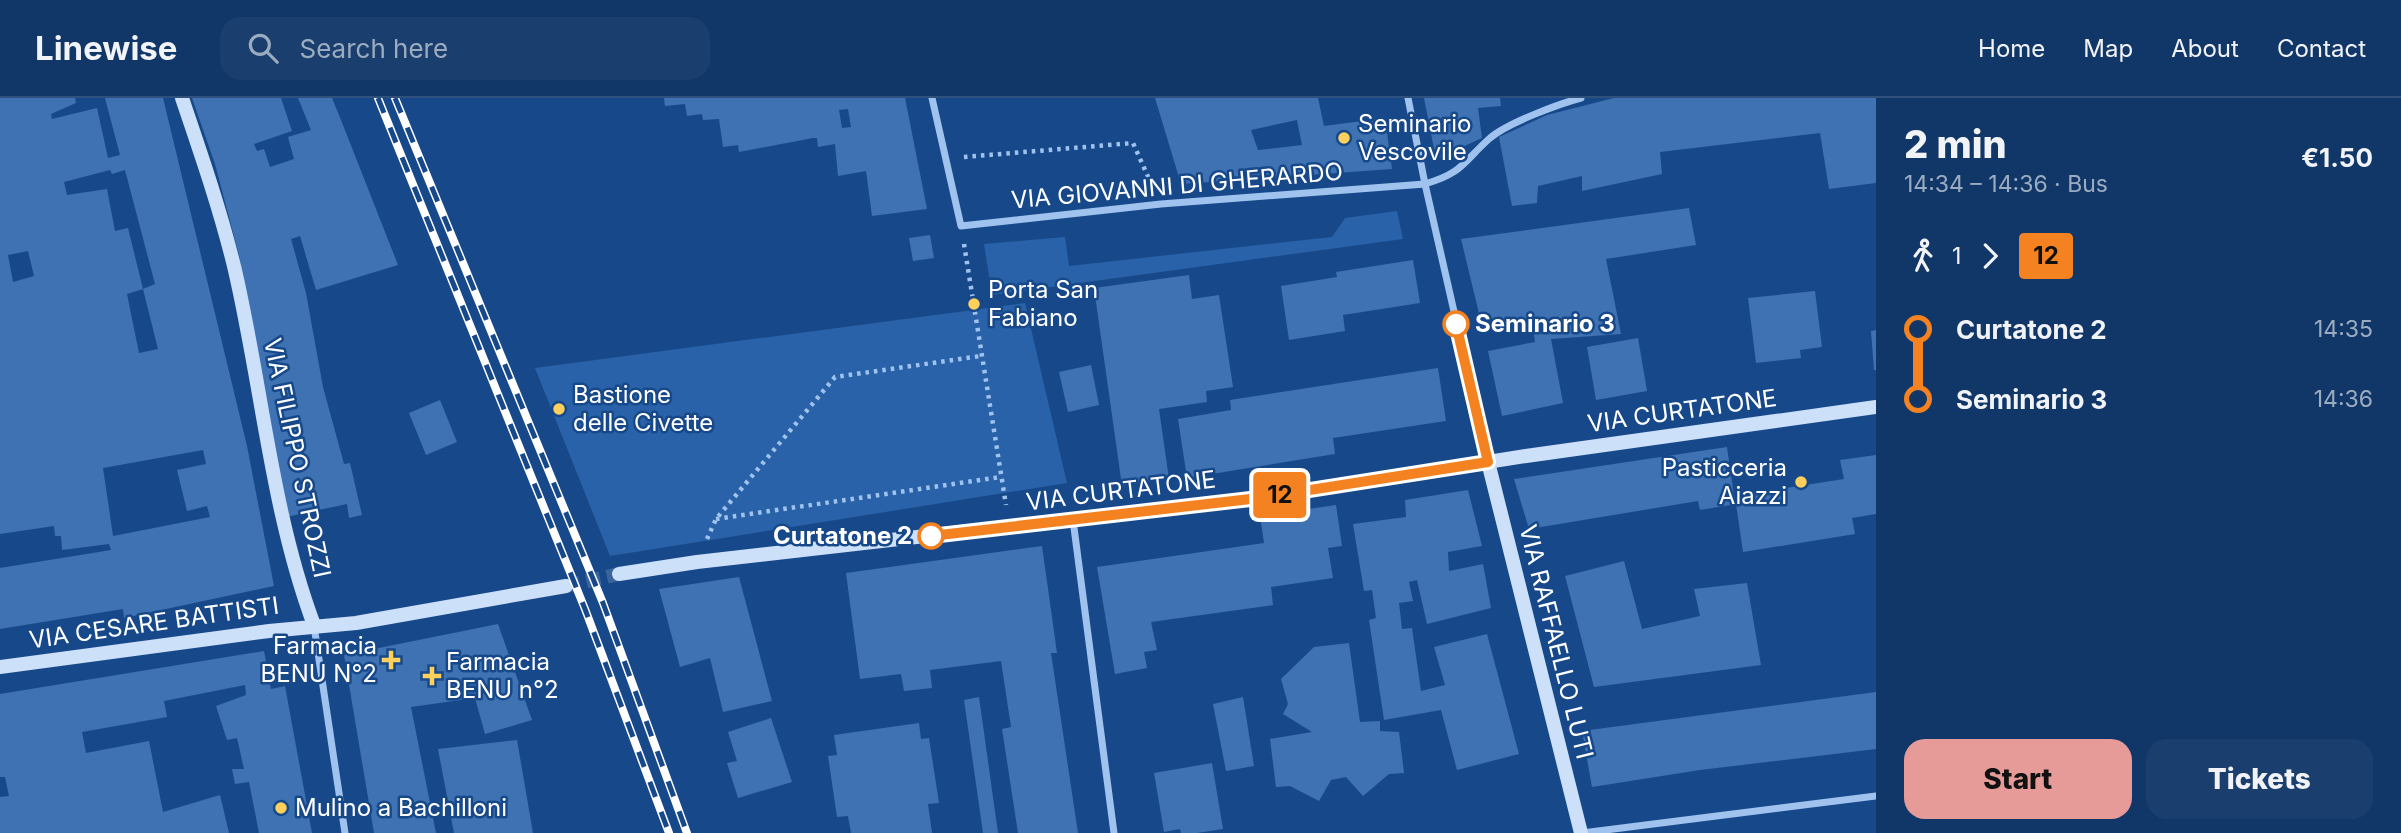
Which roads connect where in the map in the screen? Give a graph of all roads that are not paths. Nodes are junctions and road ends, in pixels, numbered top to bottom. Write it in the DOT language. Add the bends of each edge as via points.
graph roads {
  1 [pos="182,98"];
  2 [pos="932,98"];
  3 [pos="1408,98"];
  4 [pos="1581,98"];
  5 [pos="1425,184"];
  6 [pos="1876,407"];
  7 [pos="1488,462"];
  8 [pos="1073,520"];
  9 [pos="620,574"];
  10 [pos="566,586"];
  11 [pos="314,625"];
  12 [pos="0,667"];
  13 [pos="1876,796"];
  14 [pos="345,833"];
  15 [pos="1114,833"];
  16 [pos="1580,833"];
  1 -- 11 [label="street, VIA FILIPPO STROZZI" via="215,192 287,538"];
  2 -- 5 [label="street, VIA GIOVANNI DI GHERARDO" via="961,226 1161,204"];
  3 -- 5 [label="street"];
  4 -- 5 [label="street, VIA GIOVANNI DI GHERARDO" via="1491,137 1464,167"];
  5 -- 7 [label="street"];
  6 -- 7 [label="street, VIA CURTATONE"];
  7 -- 8 [label="street, VIA CURTATONE" via="1259,498"];
  7 -- 16 [label="street, VIA RAFFAELLO LUTI"];
  8 -- 9 [label="street, VIA CURTATONE"];
  8 -- 15 [label="street"];
  10 -- 11 [label="street" via="356,623"];
  11 -- 12 [label="street, VIA CESARE BATTISTI"];
  11 -- 14 [label="street, VIA FILIPPO STROZZI"];
  13 -- 16 [label="street"];
}
